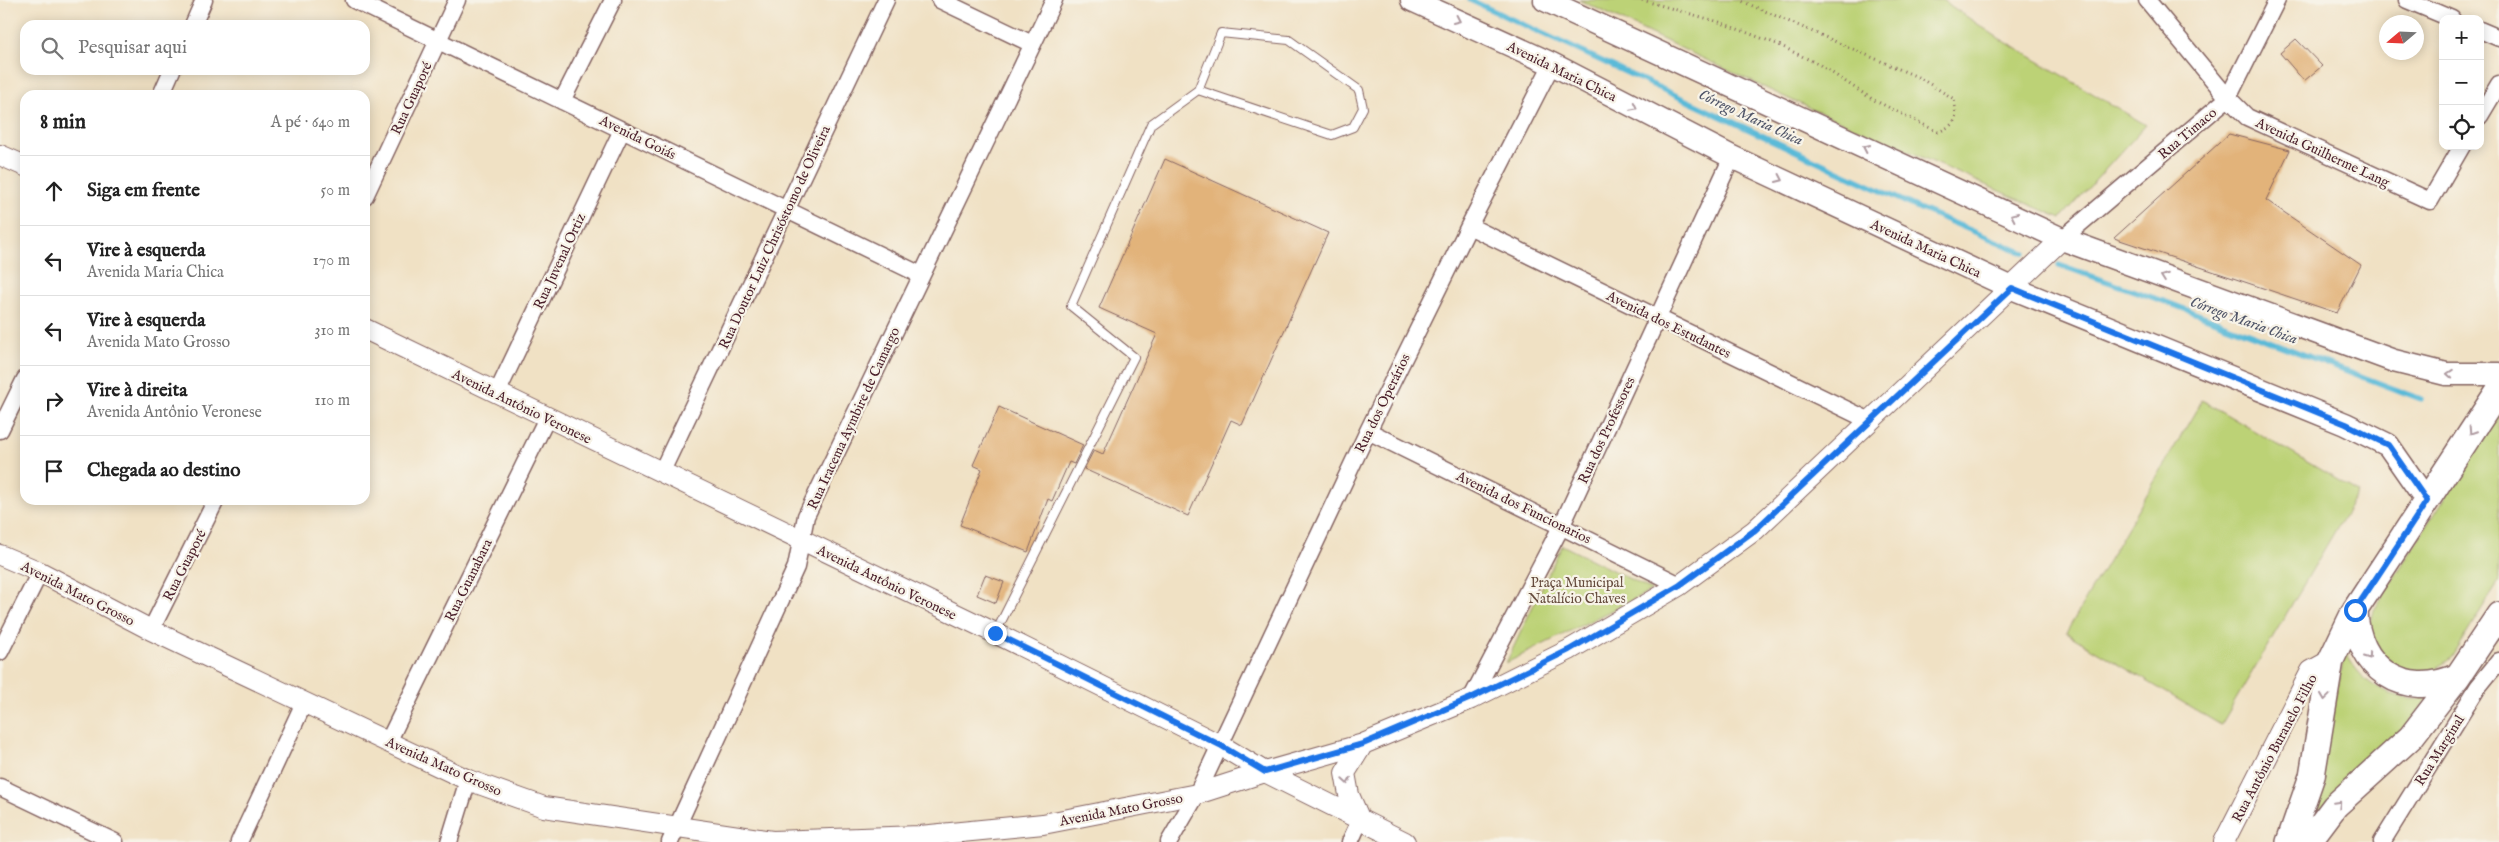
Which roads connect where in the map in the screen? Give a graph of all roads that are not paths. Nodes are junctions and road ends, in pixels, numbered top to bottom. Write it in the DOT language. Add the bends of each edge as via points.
graph roads {
  1 [pos="204,0"];
  2 [pos="354,0"];
  3 [pos="457,0"];
  4 [pos="613,0"];
  5 [pos="886,0"];
  6 [pos="940,0"];
  7 [pos="1054,0"];
  8 [pos="1412,0"];
  9 [pos="1545,0"];
  10 [pos="2147,0"];
  11 [pos="2277,0"];
  12 [pos="2407,0"];
  13 [pos="2443,15"];
  14 [pos="195,20"];
  15 [pos="2484,32"];
  16 [pos="2499,38"];
  17 [pos="437,40"];
  18 [pos="1032,44"];
  19 [pos="1552,64"];
  20 [pos="170,75"];
  21 [pos="2499,84"];
  22 [pos="163,90"];
  23 [pos="1198,90"];
  24 [pos="2228,98"];
  25 [pos="562,101"];
  26 [pos="2484,109"];
  27 [pos="622,130"];
  28 [pos="2460,150"];
  29 [pos="0,155"];
  30 [pos="1732,157"];
  31 [pos="20,164"];
  32 [pos="370,185"];
  33 [pos="787,210"];
  34 [pos="1469,226"];
  35 [pos="2062,239"];
  36 [pos="921,275"];
  37 [pos="2012,288"];
  38 [pos="1657,319"];
  39 [pos="370,331"];
  40 [pos="2499,374"];
  41 [pos="20,389"];
  42 [pos="2499,390"];
  43 [pos="497,393"];
  44 [pos="547,418"];
  45 [pos="1870,421"];
  46 [pos="0,430"];
  47 [pos="1368,431"];
  48 [pos="660,473"];
  49 [pos="2427,501"];
  50 [pos="214,505"];
  51 [pos="1562,525"];
  52 [pos="801,541"];
  53 [pos="0,555"];
  54 [pos="40,572"];
  55 [pos="1680,585"];
  56 [pos="2355,610"];
  57 [pos="2499,615"];
  58 [pos="151,630"];
  59 [pos="995,633"];
  60 [pos="0,652"];
  61 [pos="2331,660"];
  62 [pos="2499,661"];
  63 [pos="2458,676"];
  64 [pos="1471,698"];
  65 [pos="304,702"];
  66 [pos="388,742"];
  67 [pos="1363,744"];
  68 [pos="1220,745"];
  69 [pos="1265,772"];
  70 [pos="468,780"];
  71 [pos="0,788"];
  72 [pos="1197,794"];
  73 [pos="1360,820"];
  74 [pos="672,835"];
  75 [pos="919,839"];
  76 [pos="115,842"];
  77 [pos="240,842"];
  78 [pos="449,842"];
  79 [pos="1169,842"];
  80 [pos="1350,842"];
  81 [pos="1405,842"];
  82 [pos="2224,842"];
  83 [pos="2289,842"];
  84 [pos="2308,842"];
  85 [pos="2382,842"];
  1 -- 14 [label="street"];
  2 -- 17 [label="street, Avenida Goiás"];
  3 -- 17 [label="street, Rua Guaporé"];
  4 -- 25 [label="street"];
  5 -- 33 [label="street, Rua Doutor Luiz Chrisóstomo de Oliveira"];
  6 -- 18 [label="street"];
  7 -- 18 [label="street, Rua Iracema Aymbire de Camargo"];
  8 -- 19 [label="main road, Avenida Maria Chica, one-way"];
  35 -- 9 [label="main road, one-way"];
  10 -- 24 [label="street, Avenida Guilherme Lang"];
  11 -- 24 [label="street, Rua Timaco"];
  12 -- 13 [label="street"];
  15 -- 16 [label="street"];
  17 -- 25 [label="street, Avenida Goiás"];
  17 -- 32 [label="street, Rua Guaporé"];
  18 -- 36 [label="street, Rua Iracema Aymbire de Camargo"];
  19 -- 30 [label="main road, Avenida Maria Chica, one-way"];
  19 -- 34 [label="street, Rua dos Operários"];
  20 -- 22 [label="street"];
  21 -- 26 [label="street"];
  23 -- 23 [label="lane" via="1332,136 1353,128 1364,108 1359,90 1289,40 1221,34"];
  23 -- 59 [label="lane" via="1151,124 1071,306 1134,357"];
  24 -- 28 [label="street, Avenida Guilherme Lang" via="2247,117 2430,202"];
  24 -- 35 [label="street, Rua Timaco"];
  25 -- 27 [label="street, Avenida Goiás"];
  27 -- 33 [label="street, Avenida Goiás"];
  27 -- 43 [label="street, Rua Juvenal Ortiz"];
  29 -- 31 [label="street"];
  30 -- 37 [label="main road, Avenida Maria Chica, one-way"];
  30 -- 38 [label="street, Rua dos Professores"];
  33 -- 36 [label="street, Avenida Goiás"];
  33 -- 48 [label="street, Rua Doutor Luiz Chrisóstomo de Oliveira"];
  34 -- 38 [label="street, Avenida dos Estudantes"];
  34 -- 47 [label="street, Rua dos Operários"];
  35 -- 37 [label="street, Avenida Mato Grosso"];
  40 -- 35 [label="main road, one-way" via="2446,374 2394,361"];
  36 -- 52 [label="street, Rua Iracema Aymbire de Camargo" via="806,516"];
  37 -- 45 [label="street, Avenida Mato Grosso"];
  37 -- 49 [label="main road, Avenida Maria Chica" via="2346,424 2388,445"];
  38 -- 45 [label="street, Avenida dos Estudantes"];
  38 -- 51 [label="street, Rua dos Professores"];
  39 -- 43 [label="street, Avenida Antônio Veronese"];
  41 -- 46 [label="street"];
  42 -- 49 [label="main road, one-way"];
  43 -- 44 [label="street, Avenida Antônio Veronese"];
  44 -- 48 [label="street, Avenida Antônio Veronese"];
  44 -- 66 [label="street, Rua Guanabara"];
  45 -- 55 [label="street, Avenida Mato Grosso" via="1755,530"];
  47 -- 51 [label="street, Avenida dos Funcionarios"];
  47 -- 68 [label="street, Rua dos Operários"];
  48 -- 52 [label="street, Avenida Antônio Veronese"];
  49 -- 56 [label="main road"];
  50 -- 58 [label="street, Rua Guaporé"];
  51 -- 55 [label="street, Avenida dos Funcionarios"];
  51 -- 64 [label="street, Rua dos Professores"];
  52 -- 59 [label="street, Avenida Antônio Veronese"];
  52 -- 74 [label="street, Rua Iracema Aymbire de Camargo" via="796,567"];
  53 -- 54 [label="street, Avenida Mato Grosso"];
  54 -- 58 [label="street, Avenida Mato Grosso"];
  54 -- 60 [label="street"];
  55 -- 64 [label="street, Avenida Mato Grosso" via="1569,650"];
  56 -- 61 [label="main road"];
  56 -- 63 [label="main road, one-way" via="2361,644 2383,672 2420,685 2433,685"];
  57 -- 63 [label="main road"];
  58 -- 65 [label="street, Avenida Mato Grosso"];
  59 -- 68 [label="street, Avenida Antônio Veronese"];
  61 -- 82 [label="street, Rua Antônio Buranelo Filho" via="2311,671"];
  61 -- 83 [label="main road, one-way" via="2312,776"];
  62 -- 85 [label="street, Rua Marginal" via="2478,688"];
  84 -- 63 [label="main road, one-way" via="2335,806 2411,738"];
  64 -- 67 [label="street, Avenida Mato Grosso"];
  65 -- 66 [label="street, Avenida Mato Grosso"];
  65 -- 77 [label="street"];
  66 -- 70 [label="street, Avenida Mato Grosso"];
  67 -- 69 [label="street, Avenida Mato Grosso"];
  67 -- 73 [label="street, one-way" via="1345,773 1349,795"];
  68 -- 69 [label="street, Avenida Antônio Veronese"];
  68 -- 72 [label="street, Rua dos Operários"];
  69 -- 72 [label="street, Avenida Mato Grosso"];
  69 -- 73 [label="street, Avenida Antônio Veronese"];
  70 -- 74 [label="street, Avenida Mato Grosso" via="544,808"];
  70 -- 78 [label="street"];
  71 -- 76 [label="street"];
  72 -- 75 [label="street, Avenida Mato Grosso" via="1043,824"];
  72 -- 79 [label="street, Rua dos Operários"];
  73 -- 80 [label="street"];
  73 -- 81 [label="street, Avenida Antônio Veronese"];
  74 -- 75 [label="street, Avenida Mato Grosso" via="772,841"];
}
